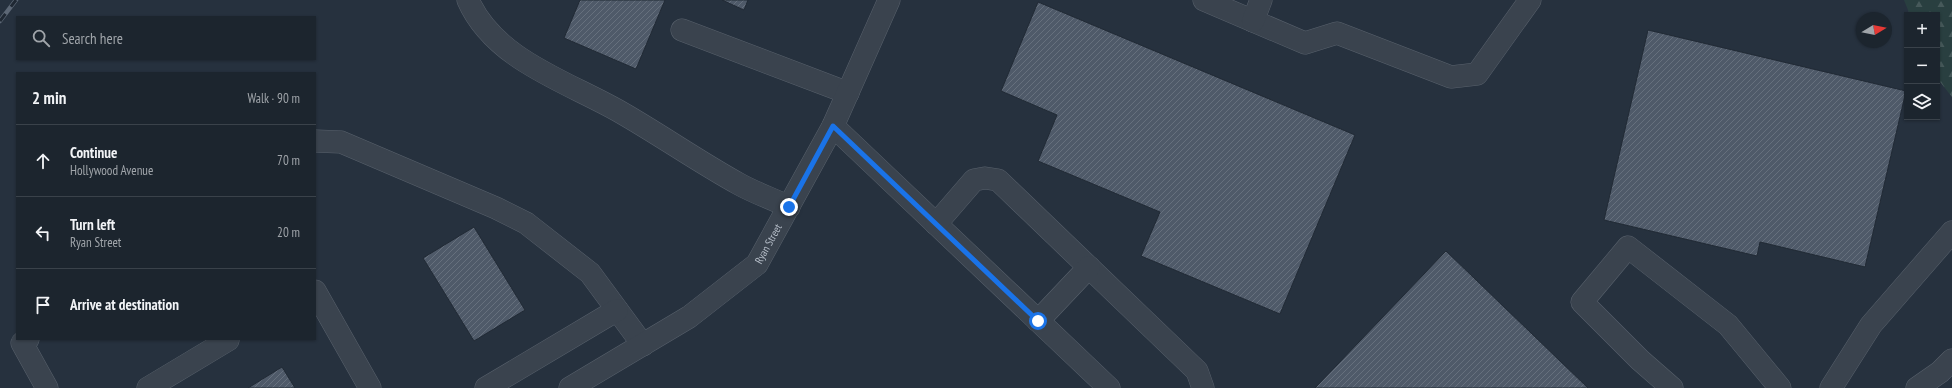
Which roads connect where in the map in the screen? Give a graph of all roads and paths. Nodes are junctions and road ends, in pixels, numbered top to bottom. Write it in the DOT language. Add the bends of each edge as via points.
graph roads {
  1 [pos="468,0"];
  2 [pos="889,0"];
  3 [pos="1204,0"];
  4 [pos="1261,0"];
  5 [pos="1530,0"];
  6 [pos="1253,21"];
  7 [pos="682,30"];
  8 [pos="848,93"];
  9 [pos="833,126"];
  10 [pos="316,141"];
  11 [pos="789,207"];
  12 [pos="936,224"];
  13 [pos="1952,232"];
  14 [pos="1088,267"];
  15 [pos="316,293"];
  16 [pos="617,310"];
  17 [pos="1038,321"];
  18 [pos="26,340"];
  19 [pos="228,340"];
  20 [pos="643,345"];
  21 [pos="1952,360"];
  22 [pos="47,388"];
  23 [pos="148,388"];
  24 [pos="370,388"];
  25 [pos="486,388"];
  26 [pos="570,388"];
  27 [pos="1109,388"];
  28 [pos="1203,388"];
  29 [pos="1672,388"];
  30 [pos="1780,388"];
  31 [pos="1831,388"];
  32 [pos="1917,388"];
  1 -- 11 [label="street" via="475,16 491,34 523,60 621,112 740,184"];
  2 -- 8 [label="street, Ryan Street"];
  3 -- 6 [label="street"];
  4 -- 6 [label="street"];
  5 -- 6 [label="street" via="1477,74 1451,77 1337,33 1305,43"];
  7 -- 8 [label="street"];
  8 -- 9 [label="street, Ryan Street"];
  9 -- 11 [label="street, Ryan Street"];
  9 -- 12 [label="street"];
  10 -- 16 [label="street" via="341,142 526,223 590,273"];
  11 -- 20 [label="street, Ryan Street" via="757,264 689,317"];
  12 -- 14 [label="street" via="974,180 998,180"];
  12 -- 17 [label="street"];
  13 -- 31 [label="street" via="1871,325"];
  14 -- 17 [label="street"];
  14 -- 28 [label="street" via="1197,371"];
  15 -- 24 [label="street"];
  16 -- 20 [label="street"];
  16 -- 25 [label="street"];
  17 -- 27 [label="street"];
  18 -- 22 [label="street" via="22,343"];
  19 -- 23 [label="street"];
  20 -- 26 [label="street, Ryan Street"];
  21 -- 32 [label="street"];
  29 -- 30 [label="street" via="1582,302 1628,247 1728,325"];
}
